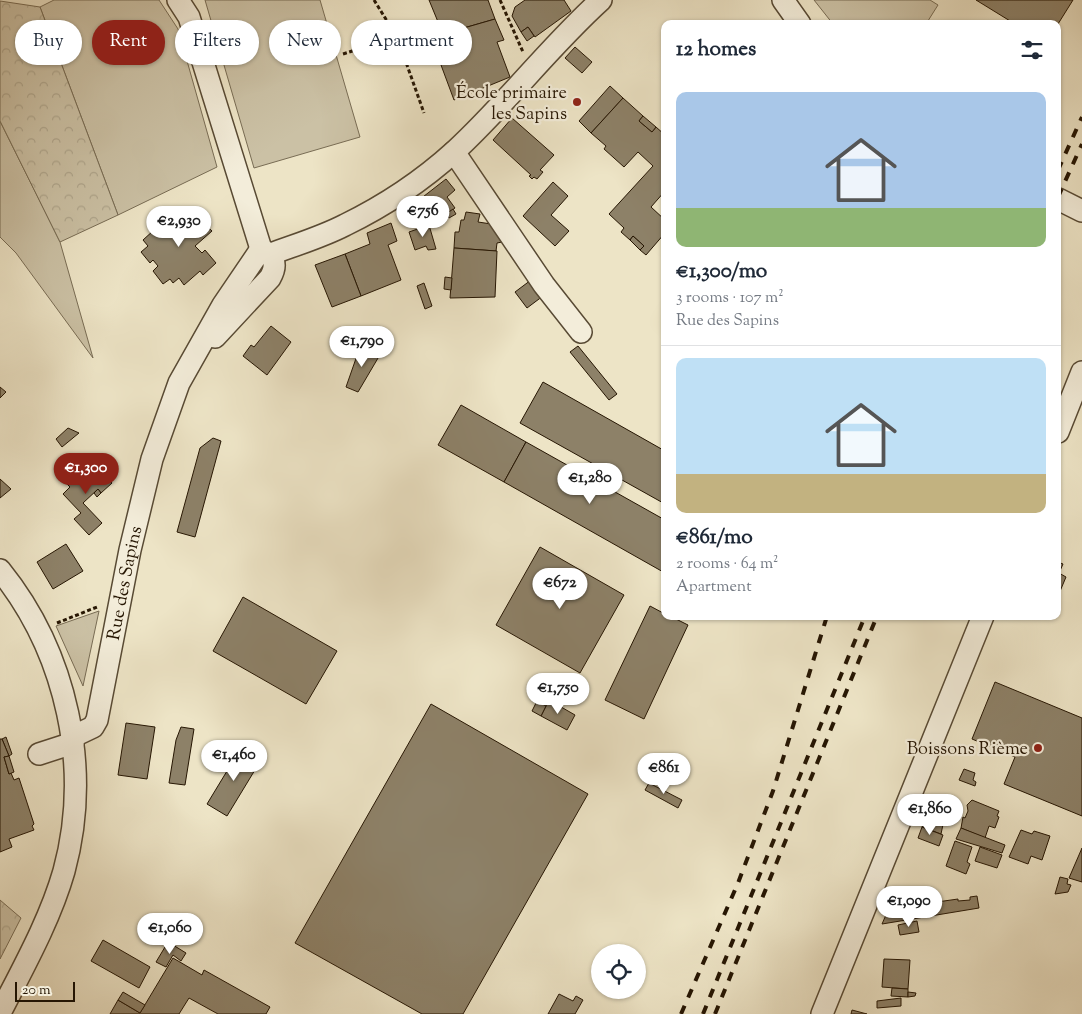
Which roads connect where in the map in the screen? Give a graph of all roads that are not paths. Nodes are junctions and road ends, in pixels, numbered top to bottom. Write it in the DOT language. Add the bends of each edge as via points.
graph roads {
  1 [pos="178,0"];
  2 [pos="600,0"];
  3 [pos="783,0"];
  4 [pos="797,20"];
  5 [pos="454,152"];
  6 [pos="1061,201"];
  7 [pos="1082,211"];
  8 [pos="266,252"];
  9 [pos="581,332"];
  10 [pos="1082,372"];
  11 [pos="1061,424"];
  12 [pos="0,570"];
  13 [pos="981,620"];
  14 [pos="72,740"];
  15 [pos="39,754"];
  16 [pos="0,1013"];
  17 [pos="822,1014"];
  1 -- 8 [label="street" via="189,17"];
  2 -- 5 [label="street" via="534,65"];
  3 -- 4 [label="street"];
  5 -- 8 [label="street" via="396,196 344,226"];
  5 -- 9 [label="street" via="544,285"];
  6 -- 7 [label="street"];
  8 -- 14 [label="street, Rue des Sapins" via="223,305 179,383 152,459 96,720 93,726"];
  10 -- 11 [label="street"];
  12 -- 14 [label="street" via="40,630 60,682"];
  13 -- 17 [label="street"];
  14 -- 15 [label="street, Rue des Sapins"];
  14 -- 16 [label="street" via="77,783 64,872"];
}
